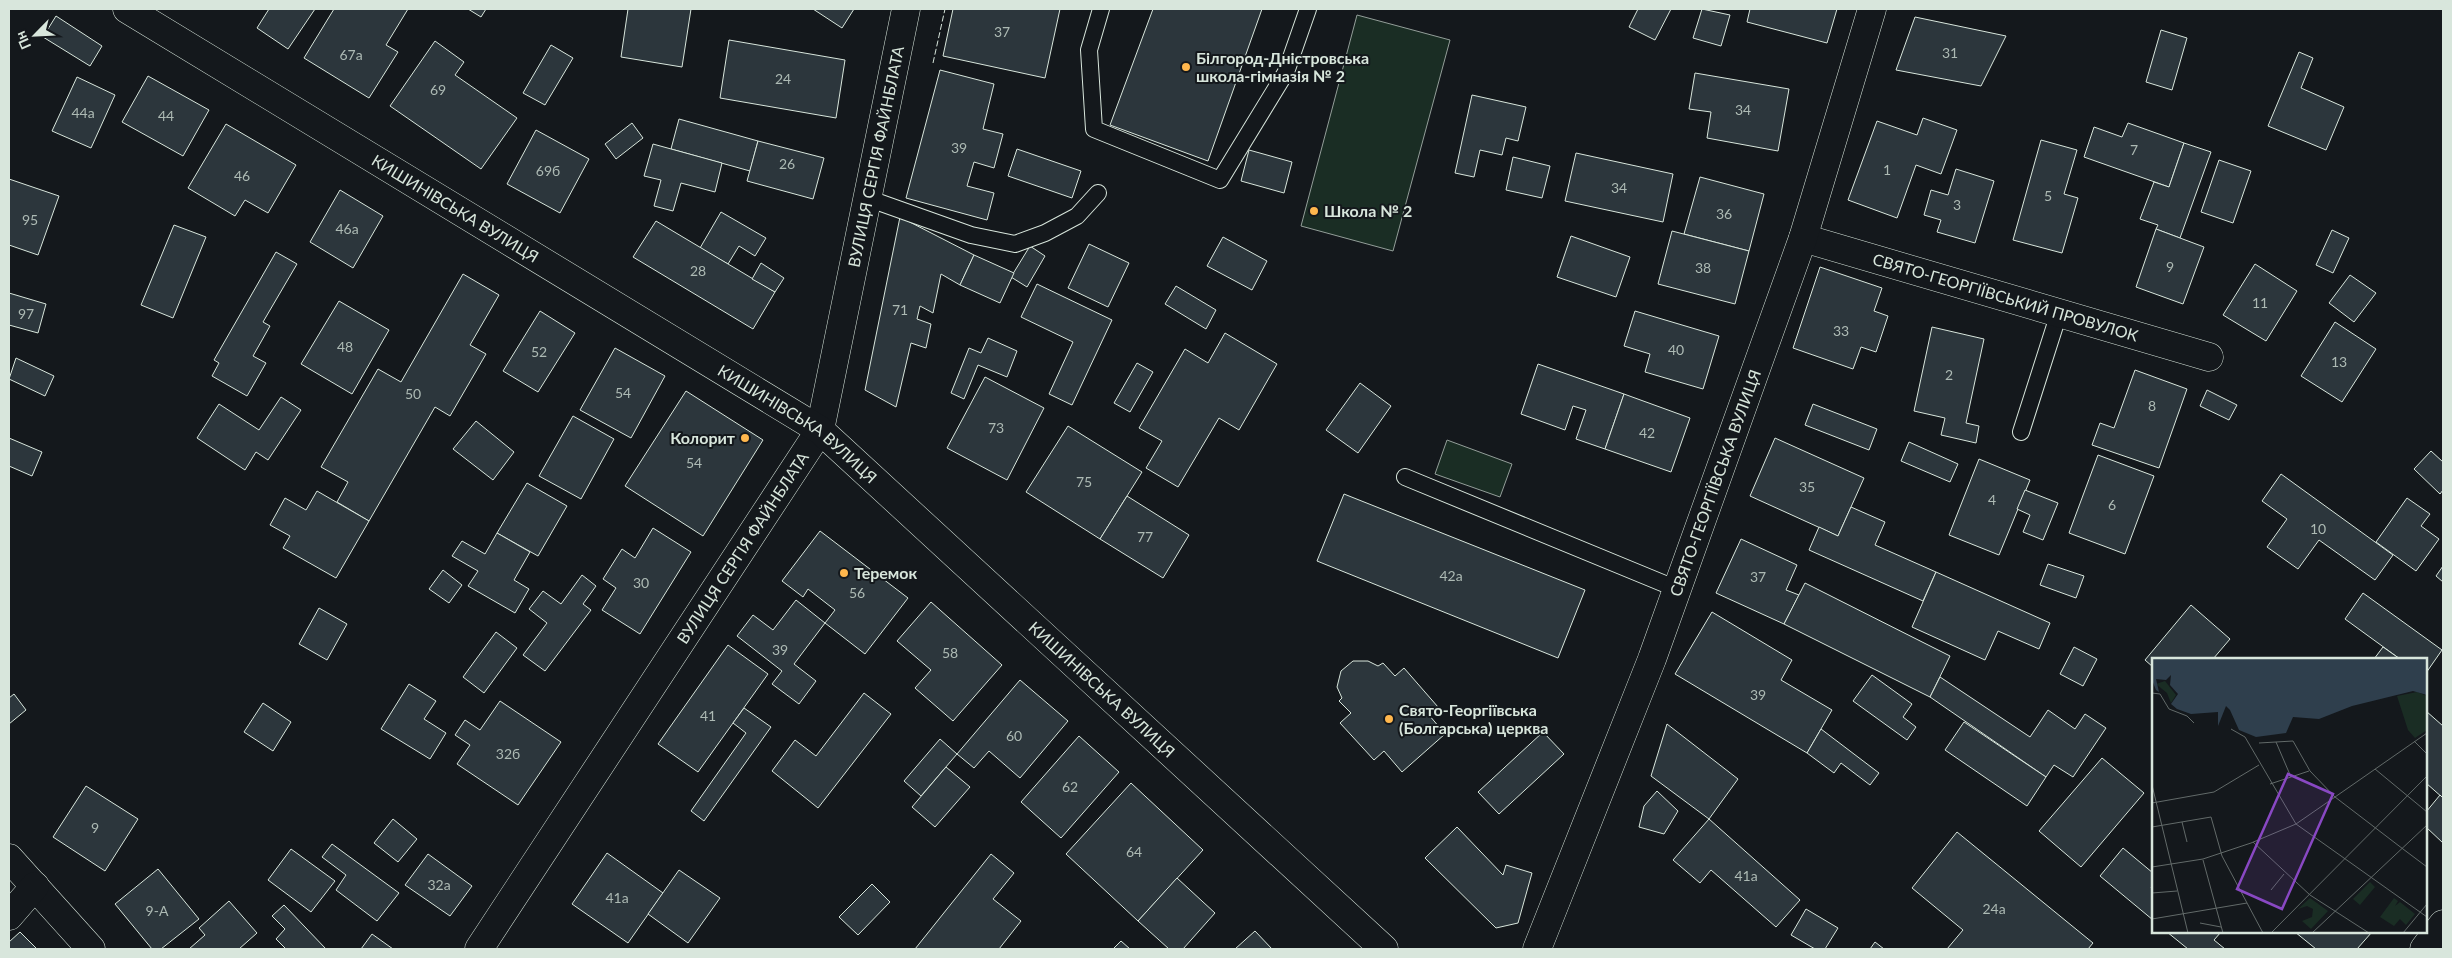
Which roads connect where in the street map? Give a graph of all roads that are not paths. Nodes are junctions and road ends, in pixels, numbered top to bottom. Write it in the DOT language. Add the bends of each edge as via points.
graph roads {
  1 [pos="127,9"];
  2 [pos="906,9"];
  3 [pos="1101,9"];
  4 [pos="1308,9"];
  5 [pos="1872,9"];
  6 [pos="1098,193"];
  7 [pos="867,198"];
  8 [pos="1803,238"];
  9 [pos="2059,313"];
  10 [pos="2209,357"];
  11 [pos="820,430"];
  12 [pos="2021,432"];
  13 [pos="1405,477"];
  14 [pos="1677,589"];
  15 [pos="9,858"];
  16 [pos="35,886"];
  17 [pos="9,916"];
  18 [pos="2443,924"];
  19 [pos="90,949"];
  20 [pos="479,949"];
  21 [pos="1384,949"];
  22 [pos="1537,949"];
  23 [pos="2424,949"];
  1 -- 11 [label="street, КИШИНІВСЬКА ВУЛИЦЯ"];
  2 -- 7 [label="street, ВУЛИЦЯ СЕРГІЯ ФАЙНБЛАТА"];
  3 -- 4 [label="lane" via="1089,50 1094,129 1220,180 1286,72"];
  5 -- 8 [label="street, СВЯТО-ГЕОРГІЇВСЬКА ВУЛИЦЯ"];
  6 -- 7 [label="lane" via="1077,216 1015,244 971,235"];
  7 -- 11 [label="street, ВУЛИЦЯ СЕРГІЯ ФАЙНБЛАТА"];
  8 -- 9 [label="street, СВЯТО-ГЕОРГІЇВСЬКИЙ ПРОВУЛОК"];
  8 -- 14 [label="street, СВЯТО-ГЕОРГІЇВСЬКА ВУЛИЦЯ"];
  9 -- 10 [label="street, СВЯТО-ГЕОРГІЇВСЬКИЙ ПРОВУЛОК"];
  9 -- 12 [label="lane"];
  11 -- 20 [label="street, ВУЛИЦЯ СЕРГІЯ ФАЙНБЛАТА"];
  11 -- 21 [label="street, КИШИНІВСЬКА ВУЛИЦЯ"];
  13 -- 14 [label="lane"];
  14 -- 22 [label="street, СВЯТО-ГЕОРГІЇВСЬКА ВУЛИЦЯ"];
  15 -- 16 [label="street"];
  16 -- 17 [label="street"];
  16 -- 19 [label="street"];
  18 -- 23 [label="street"];
}
